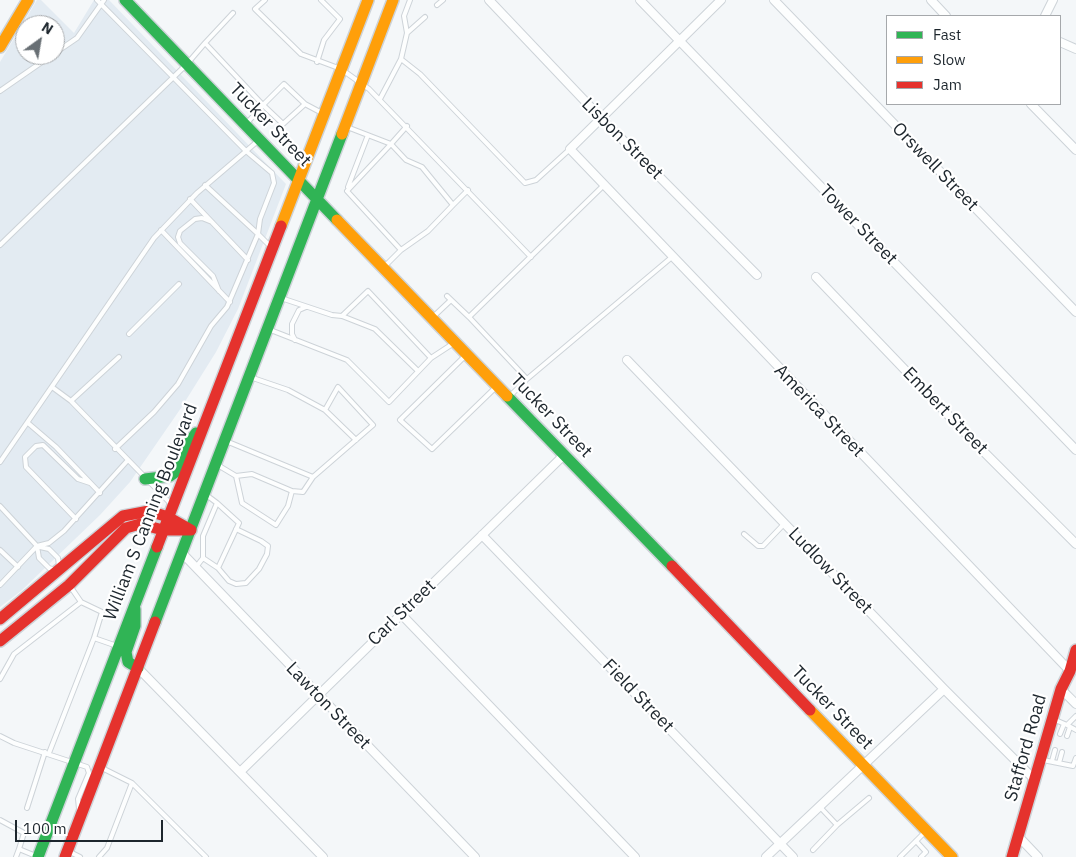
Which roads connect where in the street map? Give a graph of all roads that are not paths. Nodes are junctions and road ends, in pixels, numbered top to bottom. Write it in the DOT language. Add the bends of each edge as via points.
graph roads {
  1 [pos="28,0"];
  2 [pos="125,0"];
  3 [pos="265,0"];
  4 [pos="321,0"];
  5 [pos="393,0"];
  6 [pos="410,0"];
  7 [pos="443,0"];
  8 [pos="489,0"];
  9 [pos="640,0"];
  10 [pos="721,0"];
  11 [pos="774,0"];
  12 [pos="931,0"];
  13 [pos="1053,0"];
  14 [pos="100,1"];
  15 [pos="364,2"];
  16 [pos="438,5"];
  17 [pos="233,14"];
  18 [pos="945,15"];
  19 [pos="1046,15"];
  20 [pos="425,17"];
  21 [pos="407,33"];
  22 [pos="679,41"];
  23 [pos="1061,42"];
  24 [pos="205,43"];
  25 [pos="65,46"];
  26 [pos="0,47"];
  27 [pos="1076,49"];
  28 [pos="401,59"];
  29 [pos="317,62"];
  30 [pos="187,64"];
  31 [pos="38,65"];
  32 [pos="341,69"];
  33 [pos="175,76"];
  34 [pos="362,82"];
  35 [pos="0,91"];
  36 [pos="380,99"];
  37 [pos="305,104"];
  38 [pos="263,105"];
  39 [pos="1032,105"];
  40 [pos="324,114"];
  41 [pos="601,118"];
  42 [pos="245,125"];
  43 [pos="345,126"];
  44 [pos="407,126"];
  45 [pos="368,135"];
  46 [pos="259,140"];
  47 [pos="390,144"];
  48 [pos="570,149"];
  49 [pos="1076,150"];
  50 [pos="246,151"];
  51 [pos="299,180"];
  52 [pos="206,184"];
  53 [pos="604,185"];
  54 [pos="347,190"];
  55 [pos="468,190"];
  56 [pos="190,199"];
  57 [pos="317,200"];
  58 [pos="453,205"];
  59 [pos="212,222"];
  60 [pos="161,230"];
  61 [pos="258,234"];
  62 [pos="0,245"];
  63 [pos="272,248"];
  64 [pos="401,250"];
  65 [pos="531,257"];
  66 [pos="672,257"];
  67 [pos="248,260"];
  68 [pos="383,268"];
  69 [pos="757,275"];
  70 [pos="816,277"];
  71 [pos="180,284"];
  72 [pos="219,291"];
  73 [pos="447,296"];
  74 [pos="280,298"];
  75 [pos="451,300"];
  76 [pos="230,302"];
  77 [pos="308,306"];
  78 [pos="1076,312"];
  79 [pos="342,316"];
  80 [pos="469,317"];
  81 [pos="432,318"];
  82 [pos="268,329"];
  83 [pos="129,334"];
  84 [pos="295,340"];
  85 [pos="455,342"];
  86 [pos="467,355"];
  87 [pos="119,356"];
  88 [pos="431,358"];
  89 [pos="627,360"];
  90 [pos="418,372"];
  91 [pos="250,377"];
  92 [pos="527,379"];
  93 [pos="497,386"];
  94 [pos="52,387"];
  95 [pos="508,398"];
  96 [pos="71,401"];
  97 [pos="325,410"];
  98 [pos="206,420"];
  99 [pos="28,423"];
  100 [pos="356,440"];
  101 [pos="226,441"];
  102 [pos="115,448"];
  103 [pos="1076,450"];
  104 [pos="564,455"];
  105 [pos="128,460"];
  106 [pos="0,462"];
  107 [pos="216,464"];
  108 [pos="236,476"];
  109 [pos="313,477"];
  110 [pos="145,480"];
  111 [pos="90,483"];
  112 [pos="292,491"];
  113 [pos="100,493"];
  114 [pos="205,494"];
  115 [pos="217,503"];
  116 [pos="173,505"];
  117 [pos="0,506"];
  118 [pos="168,517"];
  119 [pos="76,519"];
  120 [pos="784,524"];
  121 [pos="236,529"];
  122 [pos="163,530"];
  123 [pos="191,530"];
  124 [pos="744,534"];
  125 [pos="482,535"];
  126 [pos="203,536"];
  127 [pos="1076,544"];
  128 [pos="37,546"];
  129 [pos="0,550"];
  130 [pos="182,553"];
  131 [pos="203,558"];
  132 [pos="18,567"];
  133 [pos="196,567"];
  134 [pos="218,568"];
  135 [pos="59,571"];
  136 [pos="0,585"];
  137 [pos="69,585"];
  138 [pos="81,602"];
  139 [pos="135,603"];
  140 [pos="401,614"];
  141 [pos="0,619"];
  142 [pos="94,638"];
  143 [pos="0,640"];
  144 [pos="118,647"];
  145 [pos="1076,650"];
  146 [pos="138,668"];
  147 [pos="1070,671"];
  148 [pos="0,679"];
  149 [pos="944,689"];
  150 [pos="1062,689"];
  151 [pos="318,696"];
  152 [pos="1076,704"];
  153 [pos="1076,716"];
  154 [pos="1063,724"];
  155 [pos="1076,730"];
  156 [pos="1060,734"];
  157 [pos="0,736"];
  158 [pos="1067,736"];
  159 [pos="1055,750"];
  160 [pos="47,752"];
  161 [pos="1062,752"];
  162 [pos="1076,758"];
  163 [pos="1046,760"];
  164 [pos="75,761"];
  165 [pos="1059,763"];
  166 [pos="864,766"];
  167 [pos="100,767"];
  168 [pos="241,771"];
  169 [pos="1035,780"];
  170 [pos="132,783"];
  171 [pos="869,798"];
  172 [pos="820,807"];
  173 [pos="27,808"];
  174 [pos="80,818"];
  175 [pos="0,820"];
  176 [pos="837,825"];
  177 [pos="926,831"];
  178 [pos="1018,836"];
  179 [pos="916,841"];
  180 [pos="780,843"];
  181 [pos="19,849"];
  182 [pos="813,850"];
  183 [pos="66,854"];
  184 [pos="16,857"];
  185 [pos="38,857"];
  186 [pos="80,857"];
  187 [pos="99,857"];
  188 [pos="206,857"];
  189 [pos="323,857"];
  190 [pos="475,857"];
  191 [pos="635,857"];
  192 [pos="766,857"];
  193 [pos="793,857"];
  194 [pos="900,857"];
  195 [pos="921,857"];
  196 [pos="952,857"];
  197 [pos="1012,857"];
  198 [pos="1038,857"];
  1 -- 26 [label="main road"];
  2 -- 30 [label="main road, Tucker Street"];
  3 -- 29 [label="lane" via="255,9 301,54"];
  4 -- 29 [label="lane" via="340,19 324,40"];
  5 -- 34 [label="main road"];
  6 -- 21 [label="lane" via="404,16"];
  7 -- 16 [label="lane"];
  8 -- 41 [label="street, Lisbon Street"];
  9 -- 22 [label="street, Tower Street"];
  10 -- 22 [label="street"];
  11 -- 78 [label="street, Orswell Street"];
  12 -- 18 [label="street"];
  13 -- 19 [label="street"];
  14 -- 25 [label="lane" via="77,38"];
  14 -- 33 [label="lane" via="158,63"];
  15 -- 32 [label="main road, William S Canning Boulevard"];
  17 -- 24 [label="lane"];
  20 -- 21 [label="lane"];
  21 -- 28 [label="lane"];
  22 -- 41 [label="street"];
  22 -- 103 [label="street, Tower Street"];
  23 -- 27 [label="street"];
  24 -- 30 [label="lane"];
  24 -- 38 [label="lane"];
  28 -- 36 [label="lane"];
  28 -- 48 [label="lane" via="420,74 525,182 536,180"];
  29 -- 32 [label="lane"];
  30 -- 33 [label="lane"];
  30 -- 42 [label="main road, Tucker Street"];
  31 -- 35 [label="lane"];
  32 -- 34 [label="lane"];
  32 -- 40 [label="main road, William S Canning Boulevard"];
  33 -- 50 [label="lane"];
  33 -- 62 [label="lane"];
  34 -- 36 [label="lane"];
  34 -- 43 [label="main road"];
  36 -- 44 [label="lane"];
  37 -- 38 [label="lane" via="283,124"];
  37 -- 38 [label="lane" via="284,84"];
  37 -- 40 [label="lane"];
  38 -- 42 [label="lane"];
  39 -- 49 [label="street"];
  40 -- 51 [label="main road, William S Canning Boulevard"];
  41 -- 48 [label="street"];
  41 -- 69 [label="street, Lisbon Street"];
  42 -- 46 [label="main road, Tucker Street"];
  43 -- 45 [label="lane"];
  43 -- 57 [label="main road"];
  44 -- 47 [label="lane"];
  44 -- 55 [label="lane"];
  45 -- 47 [label="lane"];
  45 -- 54 [label="lane"];
  46 -- 50 [label="lane"];
  46 -- 51 [label="main road, Tucker Street"];
  47 -- 54 [label="lane"];
  47 -- 58 [label="lane" via="406,160 422,168"];
  48 -- 53 [label="street, America Street"];
  50 -- 52 [label="lane"];
  50 -- 61 [label="lane" via="270,170 275,179 260,218"];
  51 -- 57 [label="main road, Tucker Street"];
  51 -- 63 [label="main road, William S Canning Boulevard"];
  52 -- 56 [label="lane"];
  52 -- 61 [label="lane"];
  53 -- 65 [label="lane"];
  53 -- 66 [label="street, America Street"];
  54 -- 64 [label="lane"];
  55 -- 58 [label="lane"];
  55 -- 65 [label="lane"];
  56 -- 59 [label="lane"];
  56 -- 60 [label="lane"];
  57 -- 68 [label="main road, Tucker Street"];
  57 -- 74 [label="main road"];
  58 -- 64 [label="lane" via="428,231"];
  59 -- 67 [label="lane"];
  59 -- 72 [label="lane" via="195,219 180,231 178,237 180,243 213,276"];
  60 -- 72 [label="lane"];
  60 -- 94 [label="lane"];
  61 -- 63 [label="lane"];
  61 -- 67 [label="lane"];
  63 -- 98 [label="main road, William S Canning Boulevard"];
  64 -- 68 [label="lane"];
  65 -- 80 [label="lane"];
  66 -- 92 [label="lane"];
  66 -- 147 [label="street, America Street"];
  67 -- 76 [label="lane"];
  68 -- 81 [label="main road, Tucker Street"];
  70 -- 127 [label="street, Embert Street"];
  71 -- 83 [label="lane"];
  72 -- 76 [label="lane"];
  73 -- 75 [label="lane"];
  74 -- 77 [label="lane"];
  74 -- 82 [label="main road"];
  75 -- 80 [label="lane"];
  75 -- 81 [label="lane"];
  76 -- 102 [label="lane" via="210,326 167,398"];
  77 -- 79 [label="lane"];
  77 -- 84 [label="lane" via="296,314 292,328"];
  79 -- 88 [label="lane" via="368,291"];
  79 -- 90 [label="lane" via="380,332"];
  80 -- 92 [label="lane"];
  81 -- 85 [label="main road, Tucker Street"];
  82 -- 84 [label="lane"];
  82 -- 91 [label="main road"];
  84 -- 90 [label="lane" via="347,360 389,402"];
  85 -- 86 [label="main road, Tucker Street"];
  85 -- 88 [label="lane"];
  86 -- 93 [label="main road, Tucker Street"];
  86 -- 93 [label="lane" via="400,420 432,449"];
  87 -- 96 [label="lane"];
  88 -- 90 [label="lane"];
  89 -- 120 [label="street, Ludlow Street"];
  91 -- 97 [label="lane" via="288,390"];
  91 -- 101 [label="main road"];
  92 -- 95 [label="lane"];
  93 -- 95 [label="main road, Tucker Street"];
  94 -- 96 [label="lane"];
  94 -- 99 [label="lane"];
  95 -- 104 [label="main road, Tucker Street"];
  96 -- 102 [label="lane"];
  97 -- 100 [label="lane"];
  97 -- 100 [label="lane" via="338,387 373,425"];
  98 -- 110 [label="main road" via="186,447 177,471 170,476"];
  98 -- 116 [label="main road, William S Canning Boulevard"];
  99 -- 106 [label="lane"];
  99 -- 111 [label="lane"];
  100 -- 109 [label="lane"];
  101 -- 107 [label="main road"];
  101 -- 109 [label="lane"];
  102 -- 105 [label="lane"];
  104 -- 125 [label="street, Carl Street"];
  104 -- 166 [label="main road, Tucker Street"];
  105 -- 110 [label="lane"];
  105 -- 113 [label="lane"];
  107 -- 108 [label="lane"];
  107 -- 114 [label="main road"];
  108 -- 112 [label="lane" via="252,474"];
  108 -- 112 [label="lane" via="242,503 276,525 288,506"];
  109 -- 112 [label="lane" via="303,492"];
  110 -- 116 [label="lane"];
  111 -- 113 [label="lane"];
  111 -- 119 [label="lane" via="78,479 43,445 36,446 25,457 26,467"];
  113 -- 119 [label="lane"];
  114 -- 115 [label="lane"];
  114 -- 123 [label="main road"];
  115 -- 121 [label="lane" via="239,523"];
  115 -- 126 [label="lane"];
  116 -- 118 [label="main road, William S Canning Boulevard"];
  117 -- 128 [label="lane"];
  118 -- 122 [label="main road, William S Canning Boulevard"];
  118 -- 123 [label="main road"];
  118 -- 135 [label="main road" via="149,511 123,516"];
  119 -- 128 [label="lane" via="54,540"];
  120 -- 124 [label="lane" via="764,546 758,546"];
  120 -- 149 [label="street, Ludlow Street"];
  121 -- 134 [label="lane"];
  121 -- 134 [label="lane" via="268,546 267,554 259,570 246,583 229,581"];
  122 -- 123 [label="main road"];
  122 -- 137 [label="main road" via="140,524 126,528"];
  122 -- 139 [label="main road, William S Canning Boulevard"];
  123 -- 126 [label="lane"];
  123 -- 130 [label="main road"];
  125 -- 140 [label="street, Carl Street"];
  125 -- 180 [label="street, Field Street"];
  126 -- 131 [label="lane"];
  128 -- 132 [label="lane"];
  128 -- 135 [label="lane" via="39,558 49,568"];
  128 -- 135 [label="lane" via="49,548 58,558"];
  129 -- 132 [label="lane"];
  130 -- 133 [label="street, Lawton Street"];
  130 -- 146 [label="main road"];
  131 -- 133 [label="lane"];
  131 -- 134 [label="lane"];
  132 -- 136 [label="lane"];
  133 -- 151 [label="street, Lawton Street"];
  135 -- 137 [label="main road"];
  135 -- 141 [label="main road"];
  137 -- 138 [label="lane"];
  137 -- 143 [label="main road"];
  138 -- 142 [label="lane" via="102,612"];
  138 -- 148 [label="lane" via="14,654"];
  139 -- 144 [label="main road, William S Canning Boulevard"];
  139 -- 146 [label="main road" via="135,626 126,652 128,662"];
  140 -- 151 [label="street, Carl Street"];
  140 -- 191 [label="street"];
  142 -- 144 [label="lane"];
  142 -- 160 [label="lane"];
  144 -- 164 [label="main road, William S Canning Boulevard"];
  145 -- 147 [label="main road, Stafford Road"];
  146 -- 167 [label="main road"];
  146 -- 168 [label="street"];
  147 -- 150 [label="main road, Stafford Road"];
  149 -- 166 [label="street"];
  149 -- 169 [label="street, Ludlow Street"];
  150 -- 152 [label="street"];
  150 -- 154 [label="main road, Stafford Road"];
  151 -- 168 [label="street, Carl Street"];
  151 -- 190 [label="street, Lawton Street"];
  153 -- 154 [label="lane"];
  154 -- 155 [label="lane"];
  154 -- 156 [label="lane"];
  154 -- 158 [label="lane"];
  154 -- 163 [label="main road, Stafford Road"];
  157 -- 160 [label="lane"];
  159 -- 163 [label="lane"];
  160 -- 164 [label="lane"];
  160 -- 173 [label="lane"];
  161 -- 165 [label="lane"];
  162 -- 165 [label="lane" via="1073,766"];
  163 -- 165 [label="lane"];
  163 -- 169 [label="main road, Stafford Road"];
  164 -- 174 [label="lane" via="89,770 78,799"];
  164 -- 185 [label="main road, William S Canning Boulevard"];
  166 -- 172 [label="street"];
  166 -- 177 [label="main road, Tucker Street"];
  167 -- 170 [label="lane"];
  167 -- 174 [label="main road"];
  168 -- 189 [label="street"];
  169 -- 178 [label="main road, Stafford Road"];
  170 -- 187 [label="lane" via="107,848"];
  170 -- 188 [label="lane"];
  171 -- 176 [label="lane"];
  172 -- 176 [label="lane"];
  172 -- 180 [label="street"];
  174 -- 183 [label="main road"];
  175 -- 181 [label="lane" via="24,833"];
  176 -- 182 [label="lane"];
  177 -- 179 [label="lane"];
  177 -- 196 [label="main road, Tucker Street"];
  178 -- 197 [label="main road, Stafford Road"];
  178 -- 198 [label="street"];
  179 -- 194 [label="lane"];
  179 -- 195 [label="lane" via="926,852"];
  180 -- 192 [label="street"];
  180 -- 193 [label="street, Field Street"];
  181 -- 184 [label="lane"];
  181 -- 185 [label="lane"];
  183 -- 186 [label="lane"];
}
